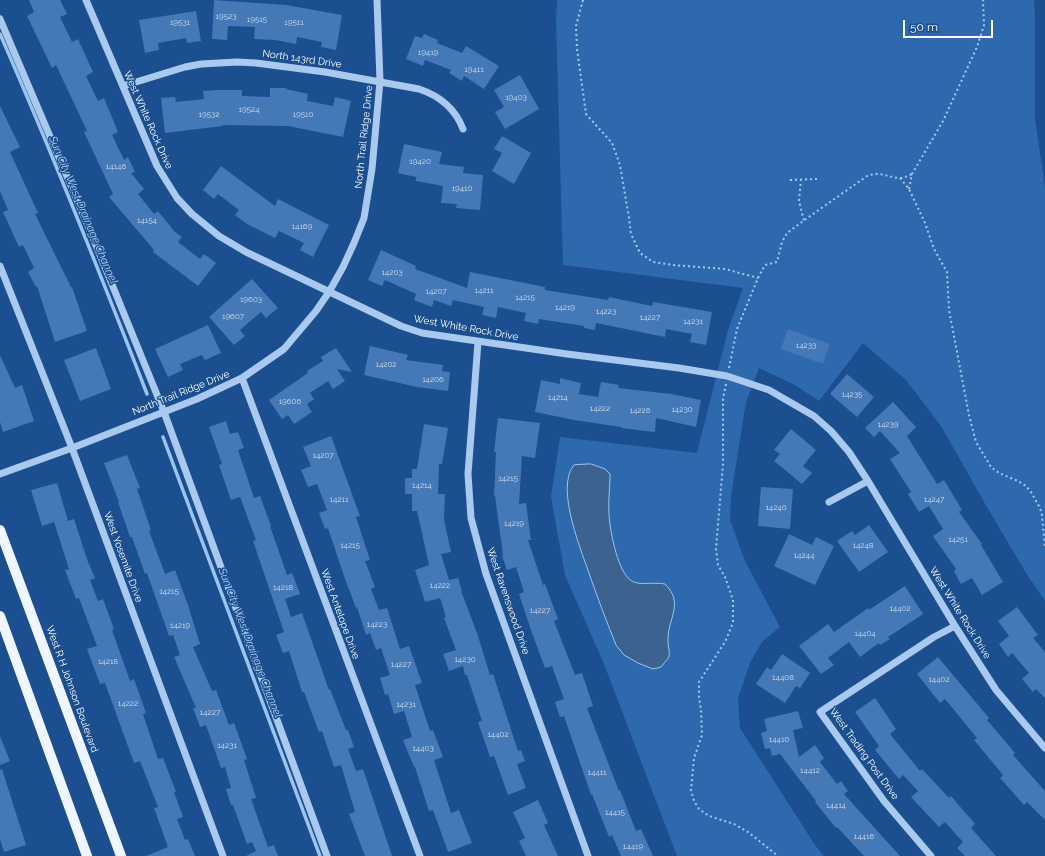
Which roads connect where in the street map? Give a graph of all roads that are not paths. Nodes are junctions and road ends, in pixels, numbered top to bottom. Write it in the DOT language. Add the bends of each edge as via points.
graph roads {
  1 [pos="86,0"];
  2 [pos="377,0"];
  3 [pos="0,19"];
  4 [pos="380,81"];
  5 [pos="123,86"];
  6 [pos="463,129"];
  7 [pos="0,266"];
  8 [pos="329,292"];
  9 [pos="478,342"];
  10 [pos="242,378"];
  11 [pos="162,413"];
  12 [pos="72,448"];
  13 [pos="0,474"];
  14 [pos="868,481"];
  15 [pos="829,502"];
  16 [pos="0,530"];
  17 [pos="0,616"];
  18 [pos="955,626"];
  19 [pos="1045,748"];
  20 [pos="87,856"];
  21 [pos="122,856"];
  22 [pos="223,856"];
  23 [pos="327,856"];
  24 [pos="420,856"];
  25 [pos="588,856"];
  26 [pos="931,856"];
  1 -- 5 [label="street, West White Rock Drive"];
  2 -- 4 [label="street, North Trail Ridge Drive"];
  3 -- 11 [label="street" via="89,228"];
  4 -- 5 [label="street, North 143rd Drive" via="256,63 219,62 185,67"];
  4 -- 6 [label="street, North 143rd Drive" via="430,92 454,111"];
  4 -- 8 [label="street, North Trail Ridge Drive" via="372,169 364,218"];
  5 -- 8 [label="street, West White Rock Drive" via="157,166 177,198 192,214 239,248"];
  7 -- 12 [label="street, West Yosemite Drive"];
  8 -- 9 [label="street, West White Rock Drive" via="401,326 422,333"];
  8 -- 10 [label="street, North Trail Ridge Drive" via="316,312 284,349"];
  9 -- 14 [label="street, West White Rock Drive" via="679,368 727,376 769,390 814,416 841,442"];
  9 -- 25 [label="street, West Ravenswood Drive" via="468,474 471,518 486,574"];
  10 -- 11 [label="street, North Trail Ridge Drive" via="197,400"];
  10 -- 24 [label="street, West Antelope Drive"];
  11 -- 12 [label="street, North Trail Ridge Drive"];
  11 -- 23 [label="street"];
  12 -- 13 [label="street, North Trail Ridge Drive"];
  12 -- 22 [label="street, West Yosemite Drive"];
  14 -- 15 [label="street"];
  14 -- 18 [label="street, West White Rock Drive"];
  16 -- 21 [label="main road, West R H Johnson Boulevard"];
  17 -- 20 [label="main road"];
  18 -- 19 [label="street, West White Rock Drive" via="996,690"];
  18 -- 26 [label="street, West Trading Post Drive" via="820,712 884,801"];
}
